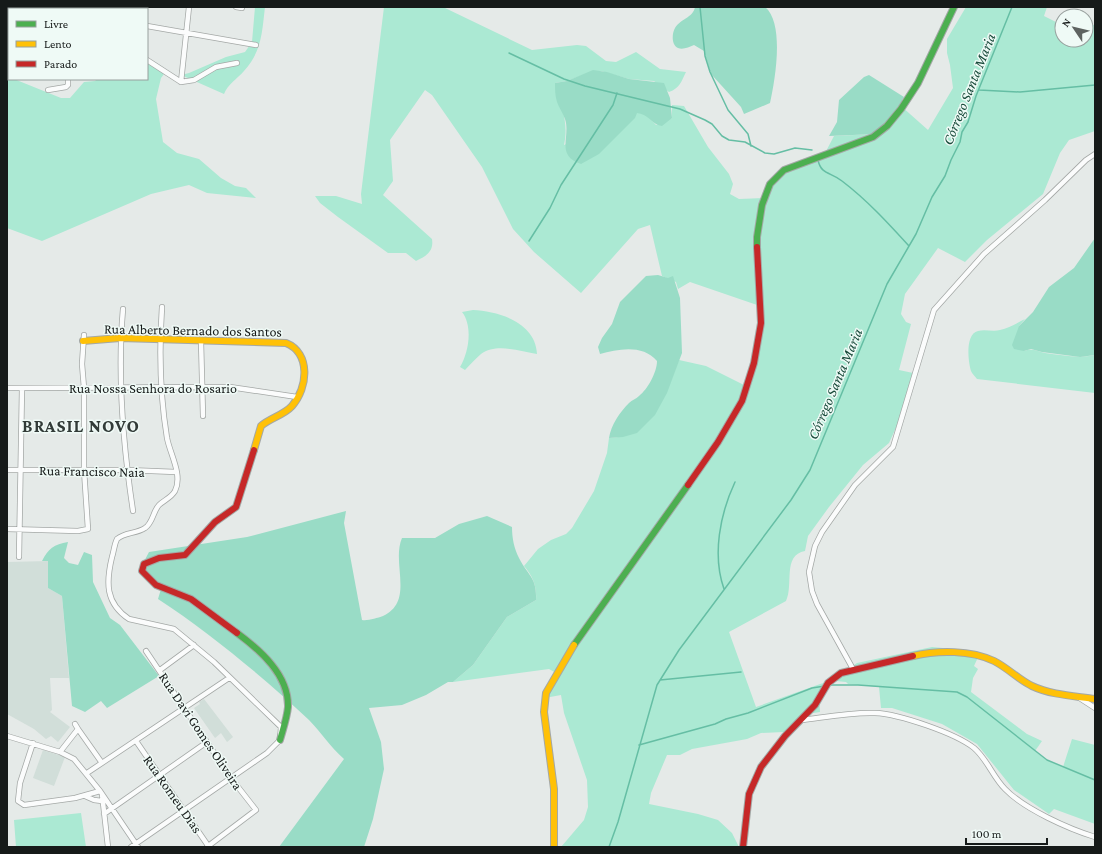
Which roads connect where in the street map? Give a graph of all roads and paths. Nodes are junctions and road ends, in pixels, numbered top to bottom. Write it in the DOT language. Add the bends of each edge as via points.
graph roads {
  1 [pos="189,7"];
  2 [pos="954,7"];
  3 [pos="148,26"];
  4 [pos="185,32"];
  5 [pos="256,45"];
  6 [pos="148,61"];
  7 [pos="238,63"];
  8 [pos="68,80"];
  9 [pos="181,82"];
  10 [pos="48,90"];
  11 [pos="1095,154"];
  12 [pos="162,307"];
  13 [pos="123,309"];
  14 [pos="84,338"];
  15 [pos="120,338"];
  16 [pos="160,339"];
  17 [pos="201,341"];
  18 [pos="7,388"];
  19 [pos="22,388"];
  20 [pos="84,388"];
  21 [pos="161,388"];
  22 [pos="204,388"];
  23 [pos="121,389"];
  24 [pos="298,397"];
  25 [pos="203,416"];
  26 [pos="7,470"];
  27 [pos="22,470"];
  28 [pos="84,470"];
  29 [pos="127,470"];
  30 [pos="176,472"];
  31 [pos="133,511"];
  32 [pos="7,529"];
  33 [pos="20,529"];
  34 [pos="19,557"];
  35 [pos="194,645"];
  36 [pos="146,650"];
  37 [pos="853,669"];
  38 [pos="160,670"];
  39 [pos="229,678"];
  40 [pos="1075,696"];
  41 [pos="1095,698"];
  42 [pos="184,707"];
  43 [pos="1095,708"];
  44 [pos="803,720"];
  45 [pos="75,724"];
  46 [pos="78,729"];
  47 [pos="7,736"];
  48 [pos="280,740"];
  49 [pos="136,741"];
  50 [pos="207,742"];
  51 [pos="33,743"];
  52 [pos="60,752"];
  53 [pos="102,763"];
  54 [pos="87,773"];
  55 [pos="160,775"];
  56 [pos="231,778"];
  57 [pos="101,792"];
  58 [pos="85,796"];
  59 [pos="102,801"];
  60 [pos="111,809"];
  61 [pos="184,810"];
  62 [pos="104,814"];
  63 [pos="1095,837"];
  64 [pos="137,845"];
  65 [pos="108,847"];
  66 [pos="131,847"];
  67 [pos="208,847"];
  68 [pos="554,847"];
  69 [pos="743,847"];
  1 -- 4 [label="street"];
  2 -- 68 [label="street" via="918,83 887,126 873,137 784,170 773,179 768,188 758,220 757,237 761,323 754,363 742,401 718,442 571,650 546,693 544,717 554,789"];
  3 -- 4 [label="street"];
  4 -- 5 [label="street"];
  4 -- 9 [label="street"];
  6 -- 9 [label="street"];
  7 -- 9 [label="street" via="216,67 194,80"];
  8 -- 10 [label="street" via="66,87"];
  11 -- 37 [label="street" via="1082,163 984,254 934,310 893,447 855,485 815,546 809,572 812,591"];
  12 -- 16 [label="street"];
  13 -- 15 [label="street"];
  14 -- 15 [label="street, Rua Alberto Bernado dos Santos"];
  14 -- 20 [label="street"];
  15 -- 16 [label="street, Rua Alberto Bernado dos Santos"];
  15 -- 23 [label="street"];
  16 -- 17 [label="street, Rua Alberto Bernado dos Santos"];
  16 -- 21 [label="street"];
  17 -- 22 [label="street"];
  17 -- 24 [label="street, Rua Alberto Bernado dos Santos" via="286,343 297,347 304,362"];
  18 -- 19 [label="street, Rua Nossa Senhora do Rosario"];
  19 -- 20 [label="street, Rua Nossa Senhora do Rosario"];
  19 -- 27 [label="street"];
  20 -- 23 [label="street, Rua Nossa Senhora do Rosario"];
  20 -- 28 [label="street"];
  21 -- 22 [label="street, Rua Nossa Senhora do Rosario"];
  21 -- 23 [label="street, Rua Nossa Senhora do Rosario"];
  21 -- 30 [label="street" via="167,439"];
  22 -- 24 [label="street, Rua Nossa Senhora do Rosario" via="238,387"];
  22 -- 25 [label="street"];
  23 -- 29 [label="street"];
  24 -- 48 [label="street" via="288,410 261,426 236,507 215,522 185,555 164,556 152,560 144,564 142,571 154,584 188,597 201,606 267,659 284,687 287,698 288,705"];
  26 -- 27 [label="street, Rua Francisco Naia"];
  27 -- 28 [label="street, Rua Francisco Naia"];
  27 -- 33 [label="street"];
  28 -- 29 [label="street, Rua Francisco Naia"];
  28 -- 33 [label="street" via="88,529"];
  29 -- 30 [label="street, Rua Francisco Naia"];
  29 -- 31 [label="street"];
  30 -- 35 [label="street" via="174,493 158,506 148,525 120,536 116,542 108,576 110,594 117,608 129,619 174,629"];
  32 -- 33 [label="street"];
  33 -- 34 [label="street"];
  35 -- 38 [label="street"];
  35 -- 39 [label="street"];
  36 -- 38 [label="street, Rua Davi Gomes Oliveira"];
  37 -- 40 [label="street" via="929,652 958,653 994,661 1041,690"];
  37 -- 44 [label="street" via="838,674 828,683"];
  38 -- 42 [label="street, Rua Davi Gomes Oliveira"];
  39 -- 42 [label="street"];
  39 -- 48 [label="street" via="281,726"];
  40 -- 41 [label="street"];
  40 -- 43 [label="street"];
  42 -- 49 [label="street"];
  42 -- 50 [label="street, Rua Davi Gomes Oliveira"];
  44 -- 63 [label="street" via="876,713 892,715 944,732 975,749 1005,789 1022,803 1036,812"];
  44 -- 69 [label="street" via="773,751 753,782 747,806"];
  45 -- 46 [label="street"];
  46 -- 52 [label="street"];
  46 -- 53 [label="street"];
  47 -- 51 [label="street"];
  48 -- 56 [label="street" via="267,753"];
  49 -- 53 [label="street"];
  49 -- 55 [label="street, Rua Romeu Dias"];
  50 -- 55 [label="street"];
  50 -- 56 [label="street, Rua Davi Gomes Oliveira"];
  51 -- 52 [label="street"];
  51 -- 58 [label="street" via="18,792 20,804 41,804"];
  52 -- 54 [label="street" via="70,756"];
  53 -- 54 [label="street"];
  54 -- 57 [label="street"];
  55 -- 60 [label="street"];
  55 -- 61 [label="street, Rua Romeu Dias"];
  56 -- 61 [label="street"];
  56 -- 67 [label="street, Rua Davi Gomes Oliveira" via="255,808 255,812"];
  57 -- 58 [label="street"];
  57 -- 59 [label="street"];
  57 -- 60 [label="street"];
  58 -- 59 [label="street"];
  59 -- 62 [label="street"];
  60 -- 62 [label="street"];
  60 -- 64 [label="street"];
  61 -- 64 [label="street"];
  61 -- 67 [label="street, Rua Romeu Dias"];
  62 -- 65 [label="street"];
  64 -- 66 [label="street"];
}
